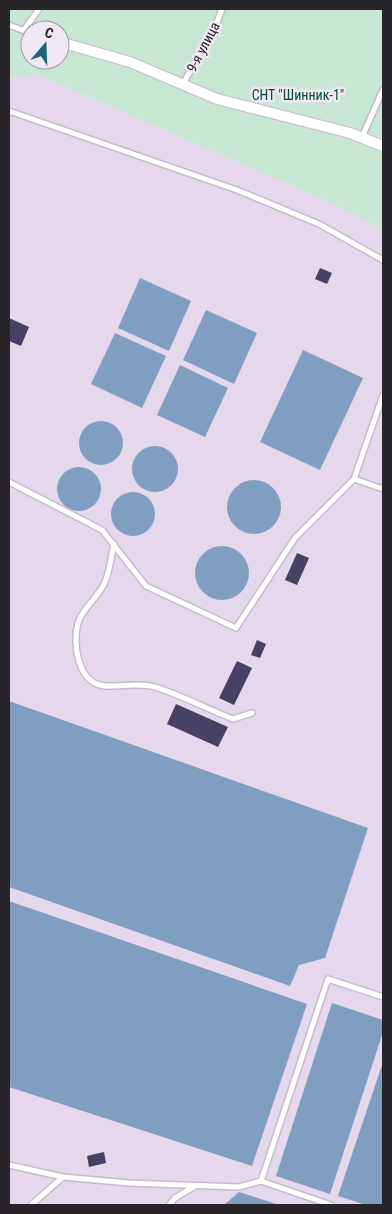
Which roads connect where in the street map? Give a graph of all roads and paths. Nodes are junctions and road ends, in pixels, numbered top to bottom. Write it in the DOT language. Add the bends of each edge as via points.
graph roads {
  1 [pos="39,9"];
  2 [pos="222,9"];
  3 [pos="31,20"];
  4 [pos="70,45"];
  5 [pos="183,84"];
  6 [pos="383,90"];
  7 [pos="9,111"];
  8 [pos="362,138"];
  9 [pos="383,146"];
  10 [pos="383,260"];
  11 [pos="383,395"];
  12 [pos="354,479"];
  13 [pos="9,482"];
  14 [pos="383,489"];
  15 [pos="114,544"];
  16 [pos="252,713"];
  17 [pos="383,997"];
  18 [pos="9,1166"];
  19 [pos="63,1177"];
  20 [pos="261,1181"];
  21 [pos="196,1186"];
  22 [pos="31,1205"];
  23 [pos="169,1205"];
  24 [pos="331,1205"];
  1 -- 3 [label="lane"];
  2 -- 5 [label="lane, 9-я улица"];
  4 -- 5 [label="street" via="130,62"];
  5 -- 8 [label="street" via="218,99"];
  6 -- 8 [label="lane"];
  7 -- 10 [label="lane" via="237,190 319,224"];
  8 -- 9 [label="street"];
  11 -- 12 [label="lane"];
  12 -- 14 [label="lane"];
  12 -- 15 [label="lane" via="295,538 236,628 146,586"];
  13 -- 15 [label="lane" via="102,530"];
  15 -- 16 [label="lane" via="105,583 78,623 78,662 87,676 103,686 131,683 154,687 233,719"];
  17 -- 20 [label="lane" via="328,979"];
  18 -- 19 [label="lane"];
  19 -- 21 [label="lane"];
  19 -- 22 [label="lane"];
  20 -- 21 [label="lane" via="239,1187"];
  20 -- 24 [label="lane"];
  21 -- 23 [label="lane"];
}
